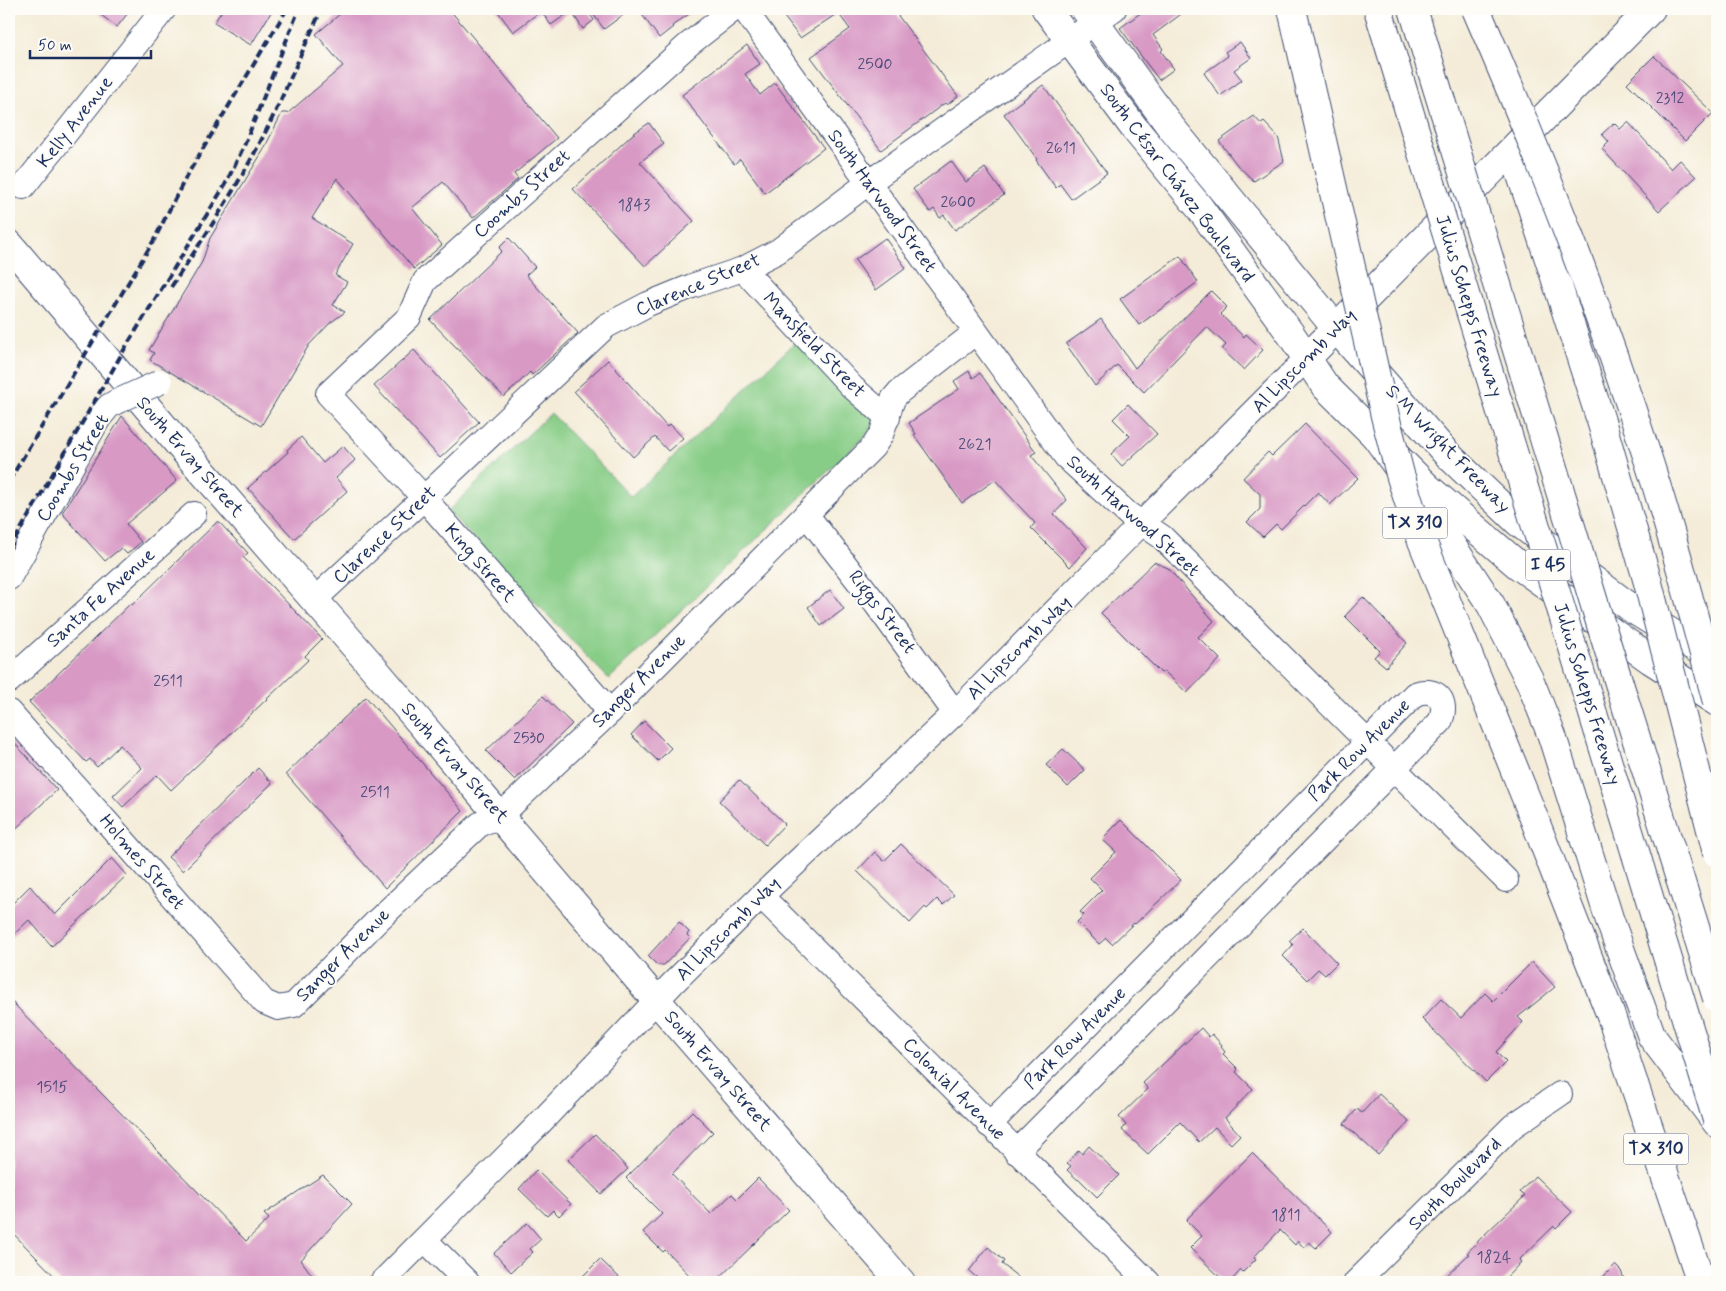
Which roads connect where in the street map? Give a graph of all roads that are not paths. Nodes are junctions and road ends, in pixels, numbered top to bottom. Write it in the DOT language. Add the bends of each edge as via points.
graph roads {
  1 [pos="164,9"];
  2 [pos="734,9"];
  3 [pos="744,9"];
  4 [pos="1046,9"];
  5 [pos="1292,9"];
  6 [pos="1378,9"];
  7 [pos="1413,9"];
  8 [pos="1476,9"];
  9 [pos="1651,9"];
  10 [pos="1098,13"];
  11 [pos="1068,40"];
  12 [pos="1513,151"];
  13 [pos="868,183"];
  14 [pos="23,188"];
  15 [pos="9,244"];
  16 [pos="743,269"];
  17 [pos="1336,328"];
  18 [pos="976,332"];
  19 [pos="1306,359"];
  20 [pos="160,382"];
  21 [pos="328,394"];
  22 [pos="888,418"];
  23 [pos="1374,434"];
  24 [pos="424,498"];
  25 [pos="194,514"];
  26 [pos="806,514"];
  27 [pos="1142,523"];
  28 [pos="9,578"];
  29 [pos="314,600"];
  30 [pos="1717,661"];
  31 [pos="9,681"];
  32 [pos="1717,702"];
  33 [pos="9,712"];
  34 [pos="610,712"];
  35 [pos="955,713"];
  36 [pos="1368,741"];
  37 [pos="1393,769"];
  38 [pos="500,816"];
  39 [pos="1717,853"];
  40 [pos="1506,880"];
  41 [pos="761,896"];
  42 [pos="1717,998"];
  43 [pos="657,1001"];
  44 [pos="278,1008"];
  45 [pos="1560,1094"];
  46 [pos="1717,1122"];
  47 [pos="989,1125"];
  48 [pos="1016,1152"];
  49 [pos="425,1240"];
  50 [pos="382,1282"];
  51 [pos="467,1282"];
  52 [pos="901,1282"];
  53 [pos="1148,1282"];
  54 [pos="1356,1282"];
  55 [pos="1701,1282"];
  1 -- 14 [label="street, Kelly Avenue"];
  2 -- 21 [label="street, Coombs Street" via="681,51 425,281 409,317"];
  3 -- 13 [label="street, South Harwood Street"];
  4 -- 11 [label="main road, South César Chávez Boulevard"];
  5 -- 55 [label="main road, TX 310, bridge" via="1385,416 1415,523 1611,1016"];
  6 -- 46 [label="main road, Julius Schepps Freeway / I 45, bridge"];
  7 -- 42 [label="main road, Julius Schepps Freeway / I 45, bridge"];
  8 -- 32 [label="main road, bridge" via="1533,141 1612,353 1657,488"];
  9 -- 12 [label="main road, Al Lipscomb Way"];
  10 -- 11 [label="street, Clarence Street"];
  10 -- 17 [label="main road, South César Chávez Boulevard" via="1170,126"];
  11 -- 13 [label="street, Clarence Street"];
  11 -- 19 [label="main road, South César Chávez Boulevard" via="1199,207"];
  12 -- 17 [label="main road, Al Lipscomb Way"];
  12 -- 39 [label="main road, bridge" via="1602,424 1644,570"];
  13 -- 16 [label="street, Clarence Street" via="778,251"];
  13 -- 18 [label="street, South Harwood Street"];
  15 -- 29 [label="main road, South Ervay Street"];
  16 -- 22 [label="street, Mansfield Street" via="852,387"];
  16 -- 24 [label="street, Clarence Street" via="648,304 606,326"];
  17 -- 19 [label="main road, Al Lipscomb Way"];
  17 -- 30 [label="main road, S M Wright Freeway" via="1446,453 1518,522 1634,610"];
  18 -- 22 [label="street, Sanger Avenue" via="899,392 893,399"];
  18 -- 27 [label="street, South Harwood Street" via="1066,457 1100,490"];
  19 -- 23 [label="main road, S M Wright Freeway" via="1326,386"];
  19 -- 27 [label="street, Al Lipscomb Way"];
  20 -- 28 [label="street, Coombs Street, bridge" via="109,406 99,418"];
  21 -- 24 [label="street, King Street"];
  22 -- 26 [label="street, Sanger Avenue" via="873,447"];
  23 -- 32 [label="main road, S M Wright Freeway" via="1428,488 1518,565 1650,660"];
  23 -- 46 [label="main road" via="1476,579 1518,656 1552,736 1609,918 1652,1037"];
  24 -- 29 [label="street, Clarence Street"];
  24 -- 34 [label="street, King Street"];
  25 -- 31 [label="street, Santa Fe Avenue"];
  26 -- 34 [label="street, Sanger Avenue"];
  26 -- 35 [label="street, Riggs Street"];
  27 -- 35 [label="street, Al Lipscomb Way"];
  27 -- 36 [label="street, South Harwood Street" via="1162,537"];
  29 -- 38 [label="main road, South Ervay Street"];
  33 -- 44 [label="street, Holmes Street" via="264,1002"];
  34 -- 38 [label="street, Sanger Avenue"];
  35 -- 41 [label="street, Al Lipscomb Way"];
  36 -- 37 [label="street, South Harwood Street"];
  36 -- 37 [label="street, Park Row Avenue" via="1414,694 1423,691 1436,694 1444,703 1440,722"];
  36 -- 47 [label="street, Park Row Avenue"];
  37 -- 40 [label="street, South Harwood Street"];
  37 -- 48 [label="street, Park Row Avenue"];
  38 -- 43 [label="main road, South Ervay Street"];
  38 -- 44 [label="street, Sanger Avenue" via="480,824 294,1005"];
  41 -- 43 [label="street, Al Lipscomb Way"];
  41 -- 47 [label="street, Colonial Avenue"];
  43 -- 49 [label="street, Al Lipscomb Way"];
  43 -- 52 [label="main road, South Ervay Street"];
  45 -- 54 [label="street, South Boulevard" via="1513,1126"];
  47 -- 48 [label="street, Colonial Avenue"];
  48 -- 53 [label="street, Colonial Avenue"];
  49 -- 50 [label="street, Al Lipscomb Way"];
  49 -- 51 [label="street"];
}
